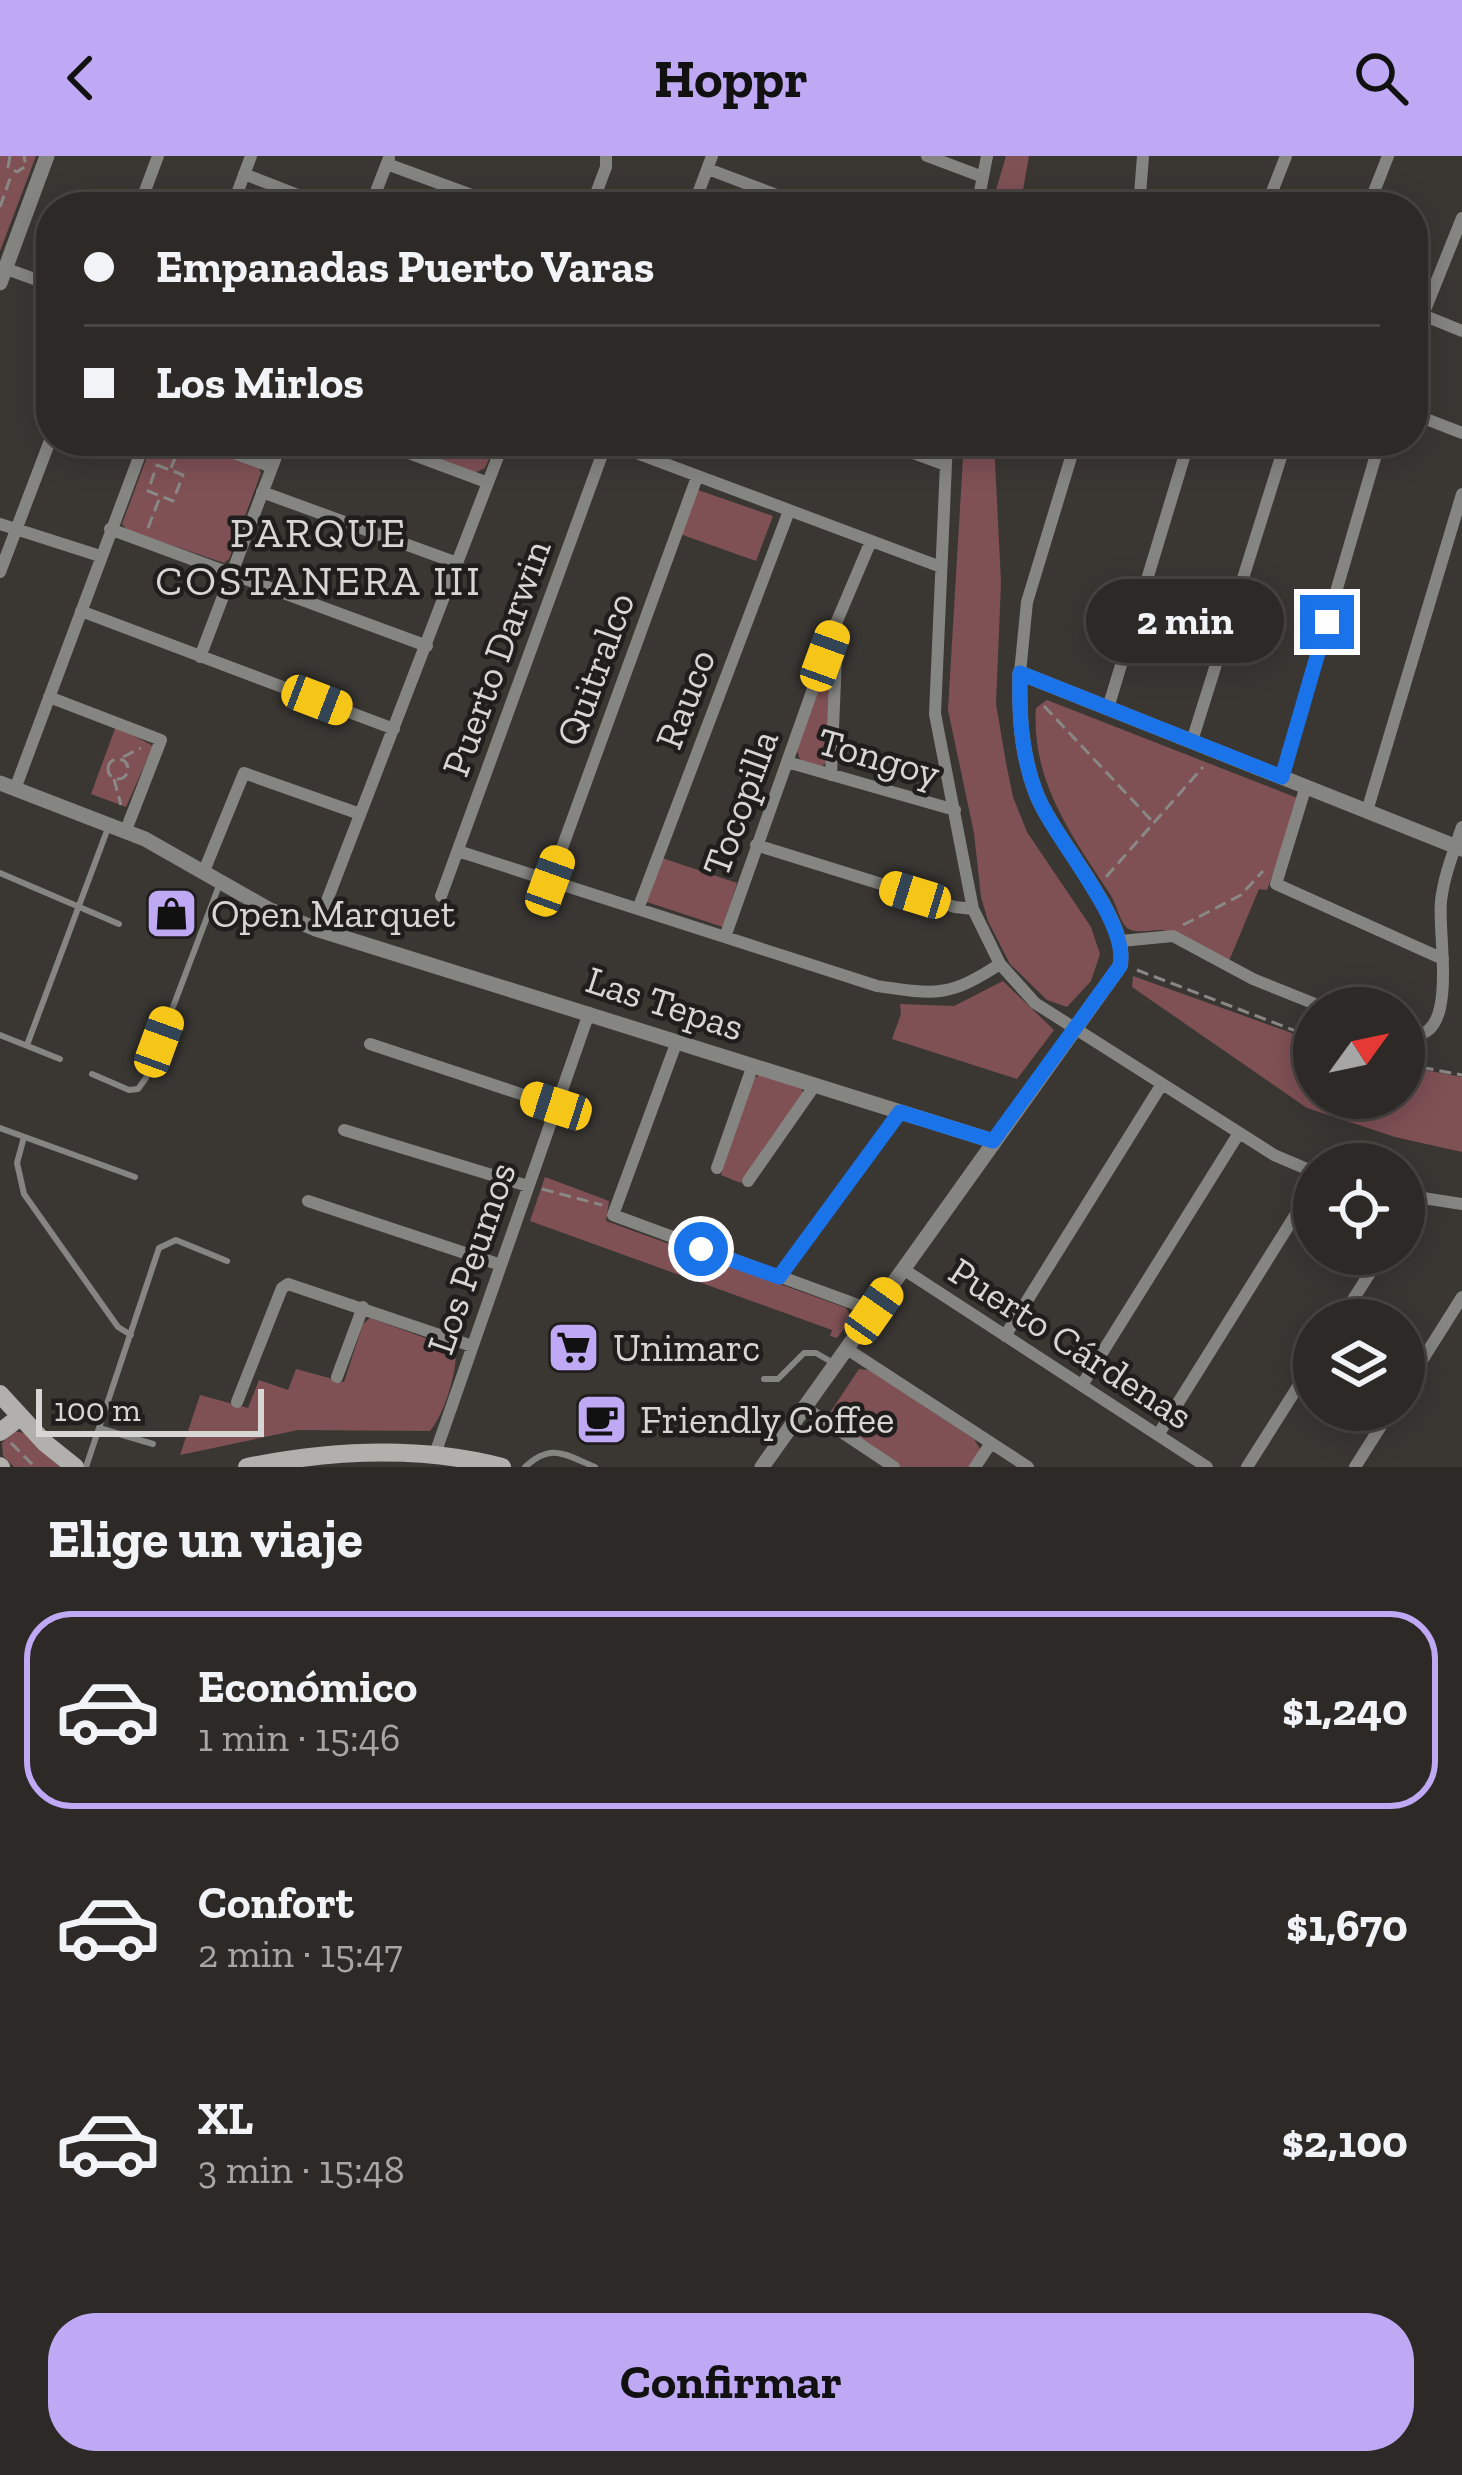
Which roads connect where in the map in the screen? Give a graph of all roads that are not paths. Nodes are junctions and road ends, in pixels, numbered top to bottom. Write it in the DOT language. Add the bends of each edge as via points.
graph roads {
  1 [pos="47,156"];
  2 [pos="158,156"];
  3 [pos="251,156"];
  4 [pos="606,156"];
  5 [pos="927,156"];
  6 [pos="987,156"];
  7 [pos="1156,156"];
  8 [pos="1286,156"];
  9 [pos="1388,156"];
  10 [pos="1143,157"];
  11 [pos="388,160"];
  12 [pos="710,163"];
  13 [pos="244,174"];
  14 [pos="983,177"];
  15 [pos="145,192"];
  16 [pos="237,192"];
  17 [pos="290,192"];
  18 [pos="376,192"];
  19 [pos="467,192"];
  20 [pos="596,192"];
  21 [pos="699,192"];
  22 [pos="775,192"];
  23 [pos="980,192"];
  24 [pos="1143,192"];
  25 [pos="1272,192"];
  26 [pos="1374,192"];
  27 [pos="1462,218"];
  28 [pos="2,272"];
  29 [pos="36,281"];
  30 [pos="1428,291"];
  31 [pos="1428,317"];
  32 [pos="1462,331"];
  33 [pos="1428,420"];
  34 [pos="1462,433"];
  35 [pos="44,456"];
  36 [pos="139,456"];
  37 [pos="242,456"];
  38 [pos="276,456"];
  39 [pos="417,456"];
  40 [pos="498,456"];
  41 [pos="602,456"];
  42 [pos="644,456"];
  43 [pos="922,456"];
  44 [pos="946,456"];
  45 [pos="1071,456"];
  46 [pos="1184,456"];
  47 [pos="1281,456"];
  48 [pos="1376,456"];
  49 [pos="946,465"];
  50 [pos="272,467"];
  51 [pos="697,477"];
  52 [pos="487,482"];
  53 [pos="262,492"];
  54 [pos="1462,494"];
  55 [pos="789,511"];
  56 [pos="0,524"];
  57 [pos="110,529"];
  58 [pos="16,530"];
  59 [pos="871,541"];
  60 [pos="100,556"];
  61 [pos="457,563"];
  62 [pos="941,567"];
  63 [pos="0,572"];
  64 [pos="232,572"];
  65 [pos="80,611"];
  66 [pos="837,621"];
  67 [pos="427,646"];
  68 [pos="200,657"];
  69 [pos="1020,673"];
  70 [pos="50,697"];
  71 [pos="1108,708"];
  72 [pos="394,729"];
  73 [pos="1192,741"];
  74 [pos="787,762"];
  75 [pos="831,775"];
  76 [pos="1282,777"];
  77 [pos="8,786"];
  78 [pos="1306,787"];
  79 [pos="955,810"];
  80 [pos="1366,811"];
  81 [pos="360,814"];
  82 [pos="118,827"];
  83 [pos="1462,827"];
  84 [pos="756,845"];
  85 [pos="1459,847"];
  86 [pos="458,851"];
  87 [pos="0,872"];
  88 [pos="204,872"];
  89 [pos="220,881"];
  90 [pos="550,881"];
  91 [pos="441,896"];
  92 [pos="77,908"];
  93 [pos="638,909"];
  94 [pos="973,909"];
  95 [pos="119,924"];
  96 [pos="316,929"];
  97 [pos="725,937"];
  98 [pos="1121,941"];
  99 [pos="1443,959"];
  100 [pos="1000,964"];
  101 [pos="1293,995"];
  102 [pos="589,1013"];
  103 [pos="1075,1030"];
  104 [pos="1425,1034"];
  105 [pos="0,1035"];
  106 [pos="677,1041"];
  107 [pos="370,1044"];
  108 [pos="27,1045"];
  109 [pos="60,1059"];
  110 [pos="753,1065"];
  111 [pos="92,1074"];
  112 [pos="1162,1084"];
  113 [pos="815,1085"];
  114 [pos="556,1106"];
  115 [pos="900,1112"];
  116 [pos="0,1127"];
  117 [pos="344,1130"];
  118 [pos="1239,1133"];
  119 [pos="24,1137"];
  120 [pos="993,1141"];
  121 [pos="1293,1161"];
  122 [pos="717,1168"];
  123 [pos="135,1178"];
  124 [pos="748,1180"];
  125 [pos="528,1186"];
  126 [pos="1425,1199"];
  127 [pos="308,1201"];
  128 [pos="1462,1204"];
  129 [pos="1293,1219"];
  130 [pos="227,1261"];
  131 [pos="501,1265"];
  132 [pos="903,1269"];
  133 [pos="779,1277"];
  134 [pos="1462,1297"];
  135 [pos="363,1306"];
  136 [pos="874,1311"];
  137 [pos="130,1335"];
  138 [pos="1005,1336"];
  139 [pos="472,1346"];
  140 [pos="847,1349"];
  141 [pos="1425,1356"];
  142 [pos="836,1364"];
  143 [pos="337,1377"];
  144 [pos="764,1378"];
  145 [pos="1082,1385"];
  146 [pos="0,1394"];
  147 [pos="1293,1394"];
  148 [pos="237,1402"];
  149 [pos="805,1407"];
  150 [pos="20,1418"];
  151 [pos="100,1428"];
  152 [pos="1378,1431"];
  153 [pos="0,1432"];
  154 [pos="1158,1435"];
  155 [pos="153,1444"];
  156 [pos="991,1444"];
  157 [pos="435,1454"];
  158 [pos="75,1467"];
  159 [pos="86,1467"];
  160 [pos="247,1467"];
  161 [pos="502,1467"];
  162 [pos="525,1467"];
  163 [pos="595,1467"];
  164 [pos="762,1467"];
  165 [pos="894,1467"];
  166 [pos="975,1467"];
  167 [pos="1028,1467"];
  168 [pos="1207,1467"];
  169 [pos="1246,1467"];
  170 [pos="1355,1467"];
  1 -- 28 [label="street"];
  2 -- 15 [label="street"];
  3 -- 13 [label="street"];
  4 -- 20 [label="street"];
  5 -- 14 [label="street"];
  6 -- 14 [label="street"];
  7 -- 10 [label="street"];
  8 -- 25 [label="street"];
  9 -- 26 [label="street"];
  10 -- 24 [label="street"];
  11 -- 18 [label="street"];
  11 -- 19 [label="street"];
  12 -- 21 [label="street"];
  12 -- 22 [label="street"];
  13 -- 16 [label="street"];
  13 -- 17 [label="street"];
  14 -- 23 [label="street"];
  27 -- 30 [label="street"];
  28 -- 29 [label="street"];
  31 -- 32 [label="street"];
  33 -- 34 [label="street"];
  35 -- 58 [label="street"];
  36 -- 57 [label="street"];
  37 -- 50 [label="street"];
  38 -- 50 [label="street"];
  39 -- 52 [label="street"];
  40 -- 52 [label="street"];
  41 -- 86 [label="street, Puerto Darwin"];
  42 -- 51 [label="street"];
  43 -- 49 [label="street"];
  44 -- 49 [label="street"];
  45 -- 69 [label="street" via="1027,602"];
  46 -- 71 [label="street"];
  47 -- 73 [label="street"];
  48 -- 76 [label="street"];
  49 -- 62 [label="street"];
  50 -- 53 [label="street"];
  51 -- 55 [label="street"];
  51 -- 90 [label="street, Quitralco"];
  52 -- 61 [label="street"];
  53 -- 61 [label="street"];
  53 -- 64 [label="street"];
  54 -- 80 [label="street"];
  55 -- 59 [label="street"];
  55 -- 93 [label="street, Rauco"];
  56 -- 58 [label="street"];
  57 -- 60 [label="street"];
  57 -- 64 [label="street"];
  58 -- 60 [label="street"];
  58 -- 63 [label="street"];
  59 -- 62 [label="street"];
  59 -- 66 [label="street, Tocopilla"];
  60 -- 65 [label="street"];
  61 -- 67 [label="street"];
  62 -- 79 [label="street" via="934,705"];
  64 -- 67 [label="street"];
  64 -- 68 [label="street"];
  65 -- 68 [label="street"];
  65 -- 70 [label="street"];
  66 -- 74 [label="street, Tocopilla"];
  66 -- 75 [label="street, Tocopilla"];
  67 -- 72 [label="street"];
  68 -- 72 [label="street"];
  69 -- 71 [label="street"];
  69 -- 98 [label="street" via="1034,788"];
  70 -- 77 [label="street"];
  70 -- 82 [label="street" via="160,738"];
  71 -- 73 [label="street"];
  72 -- 81 [label="street"];
  73 -- 76 [label="street"];
  74 -- 75 [label="street, Tongoy"];
  74 -- 84 [label="street, Tocopilla"];
  75 -- 79 [label="street, Tongoy"];
  76 -- 78 [label="street"];
  77 -- 82 [label="street, Las Tepas"];
  78 -- 80 [label="street"];
  78 -- 99 [label="street" via="1275,879 1280,887"];
  79 -- 94 [label="street"];
  80 -- 85 [label="street"];
  81 -- 88 [label="street" via="244,772"];
  81 -- 96 [label="street"];
  82 -- 88 [label="street, Las Tepas"];
  82 -- 92 [label="lane"];
  83 -- 85 [label="street"];
  84 -- 94 [label="street"];
  84 -- 97 [label="street, Tocopilla"];
  85 -- 99 [label="street" via="1441,902"];
  86 -- 90 [label="street"];
  86 -- 91 [label="street, Puerto Darwin"];
  87 -- 92 [label="lane"];
  88 -- 89 [label="street, Las Tepas"];
  89 -- 96 [label="street, Las Tepas"];
  89 -- 111 [label="lane" via="146,1078 129,1090"];
  90 -- 93 [label="street"];
  92 -- 95 [label="lane"];
  92 -- 108 [label="lane"];
  93 -- 97 [label="street"];
  94 -- 100 [label="street"];
  96 -- 102 [label="street, Las Tepas"];
  97 -- 100 [label="street" via="904,991 949,992"];
  98 -- 101 [label="street" via="1166,934"];
  98 -- 103 [label="street" via="1120,966"];
  99 -- 104 [label="street" via="1444,1004"];
  100 -- 103 [label="street"];
  102 -- 106 [label="street, Las Tepas"];
  102 -- 114 [label="street, Los Peumos"];
  103 -- 112 [label="street"];
  103 -- 120 [label="street"];
  105 -- 108 [label="lane"];
  106 -- 110 [label="street, Las Tepas"];
  106 -- 133 [label="street" via="612,1211"];
  107 -- 114 [label="street"];
  108 -- 109 [label="lane"];
  110 -- 113 [label="street, Las Tepas"];
  110 -- 122 [label="street"];
  112 -- 118 [label="street"];
  112 -- 138 [label="street"];
  113 -- 115 [label="street, Las Tepas"];
  113 -- 124 [label="street"];
  114 -- 125 [label="street, Los Peumos"];
  115 -- 120 [label="street, Las Tepas"];
  115 -- 133 [label="street"];
  116 -- 119 [label="lane"];
  117 -- 125 [label="street"];
  118 -- 121 [label="street"];
  118 -- 145 [label="street"];
  119 -- 123 [label="lane"];
  119 -- 137 [label="lane" via="17,1163 30,1206"];
  120 -- 132 [label="street"];
  125 -- 131 [label="street, Los Peumos"];
  126 -- 128 [label="street"];
  127 -- 131 [label="street"];
  129 -- 154 [label="street"];
  130 -- 137 [label="lane" via="176,1240 164,1243"];
  131 -- 139 [label="street, Los Peumos"];
  132 -- 136 [label="street"];
  132 -- 138 [label="street, Puerto Cárdenas"];
  133 -- 136 [label="street"];
  134 -- 141 [label="street"];
  135 -- 139 [label="street"];
  135 -- 143 [label="street"];
  135 -- 148 [label="street" via="287,1284"];
  136 -- 140 [label="street"];
  137 -- 151 [label="lane"];
  138 -- 145 [label="street, Puerto Cárdenas"];
  139 -- 157 [label="street, Los Peumos"];
  140 -- 142 [label="street"];
  140 -- 156 [label="street"];
  142 -- 144 [label="lane" via="804,1353 778,1379"];
  142 -- 149 [label="street"];
  145 -- 154 [label="street, Puerto Cárdenas"];
  146 -- 150 [label="main road"];
  147 -- 169 [label="street"];
  149 -- 164 [label="street"];
  149 -- 165 [label="street"];
  150 -- 153 [label="main road"];
  150 -- 158 [label="main road"];
  151 -- 155 [label="lane"];
  151 -- 159 [label="lane"];
  152 -- 170 [label="street"];
  154 -- 168 [label="street, Puerto Cárdenas"];
  156 -- 166 [label="street"];
  156 -- 167 [label="street"];
  157 -- 160 [label="main road" via="334,1454"];
  157 -- 161 [label="main road"];
  162 -- 163 [label="lane" via="554,1452"];
}
